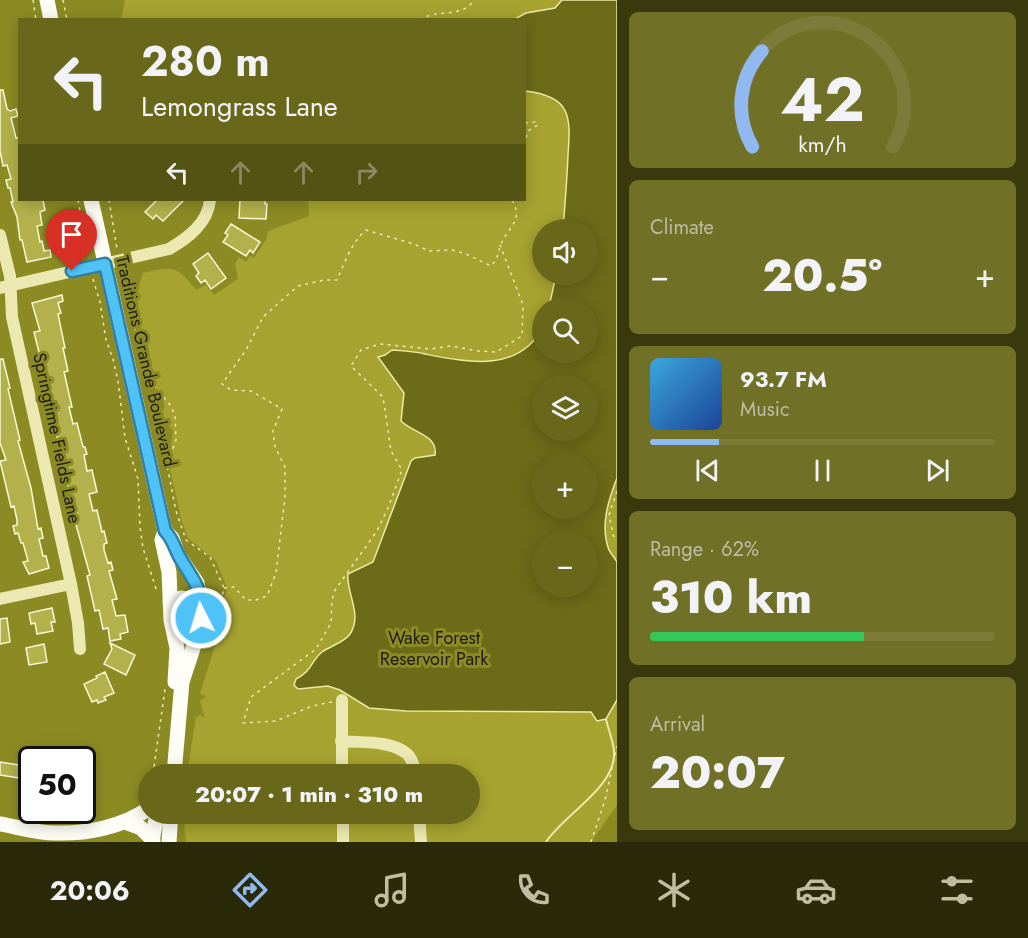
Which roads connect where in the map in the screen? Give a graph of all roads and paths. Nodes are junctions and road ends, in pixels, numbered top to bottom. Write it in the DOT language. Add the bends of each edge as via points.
graph roads {
  1 [pos="33,0"];
  2 [pos="47,0"];
  3 [pos="63,0"];
  4 [pos="474,0"];
  5 [pos="36,18"];
  6 [pos="51,18"];
  7 [pos="67,18"];
  8 [pos="423,18"];
  9 [pos="526,123"];
  10 [pos="526,138"];
  11 [pos="78,201"];
  12 [pos="91,201"];
  13 [pos="110,201"];
  14 [pos="210,201"];
  15 [pos="513,201"];
  16 [pos="0,235"];
  17 [pos="500,245"];
  18 [pos="118,254"];
  19 [pos="89,261"];
  20 [pos="105,264"];
  21 [pos="121,268"];
  22 [pos="93,276"];
  23 [pos="5,286"];
  24 [pos="617,491"];
  25 [pos="165,531"];
  26 [pos="617,540"];
  27 [pos="71,584"];
  28 [pos="224,588"];
  29 [pos="0,599"];
  30 [pos="164,600"];
  31 [pos="201,601"];
  32 [pos="210,636"];
  33 [pos="80,649"];
  34 [pos="165,690"];
  35 [pos="342,700"];
  36 [pos="341,741"];
  37 [pos="617,746"];
  38 [pos="154,764"];
  39 [pos="164,764"];
  40 [pos="175,764"];
  41 [pos="342,764"];
  42 [pos="413,764"];
  43 [pos="138,814"];
  44 [pos="125,822"];
  45 [pos="0,824"];
  46 [pos="155,824"];
  47 [pos="170,824"];
  48 [pos="343,824"];
  49 [pos="420,824"];
  50 [pos="152,841"];
  51 [pos="169,842"];
  52 [pos="343,842"];
  53 [pos="421,842"];
  54 [pos="591,842"];
  1 -- 5 [label="path"];
  2 -- 6 [label="main road"];
  3 -- 7 [label="path"];
  4 -- 8 [label="path" via="463,11"];
  9 -- 10 [label="path" via="538,125 528,131"];
  11 -- 19 [label="path"];
  12 -- 20 [label="main road, Traditions Grande Boulevard"];
  13 -- 18 [label="path"];
  14 -- 20 [label="street" via="210,207 189,237 169,249"];
  15 -- 17 [label="path" via="516,221"];
  16 -- 23 [label="street, Springtime Fields Lane"];
  17 -- 28 [label="path" via="499,257 491,266 466,254 429,251 366,230 337,280 298,286 263,317 222,384 231,390 251,392 282,409 273,430 275,447 285,467 276,573 267,596 256,600 246,600 234,587"];
  17 -- 35 [label="path" via="523,305 522,336 496,352 380,344 361,350 351,366 383,398 391,451 402,470 377,531 335,590 332,623 316,649 251,697 243,723 276,721 312,706"];
  20 -- 23 [label="street"];
  20 -- 25 [label="main road, Traditions Grande Boulevard"];
  21 -- 28 [label="path" via="145,370 175,416 176,440 167,465 176,511 186,540 210,558"];
  22 -- 30 [label="path" via="118,381 125,438 138,478 143,548"];
  23 -- 27 [label="street, Springtime Fields Lane"];
  24 -- 26 [label="path" via="609,515"];
  25 -- 30 [label="main road, Traditions Grande Boulevard" via="162,540 169,572"];
  25 -- 31 [label="main road, Traditions Grande Boulevard" via="197,583"];
  27 -- 29 [label="street"];
  27 -- 33 [label="street, Springtime Fields Lane"];
  28 -- 32 [label="path"];
  30 -- 31 [label="main road"];
  30 -- 39 [label="main road, Traditions Grande Boulevard" via="177,659"];
  31 -- 40 [label="main road, Traditions Grande Boulevard" via="200,627 182,682"];
  34 -- 38 [label="path"];
  35 -- 36 [label="street"];
  36 -- 41 [label="street"];
  36 -- 42 [label="street" via="388,745 407,753"];
  37 -- 54 [label="path"];
  43 -- 44 [label="main road"];
  44 -- 45 [label="main road" via="90,831 54,833"];
  44 -- 50 [label="main road" via="145,830"];
  46 -- 50 [label="main road"];
  47 -- 51 [label="main road"];
  48 -- 52 [label="street"];
  49 -- 53 [label="street"];
}
